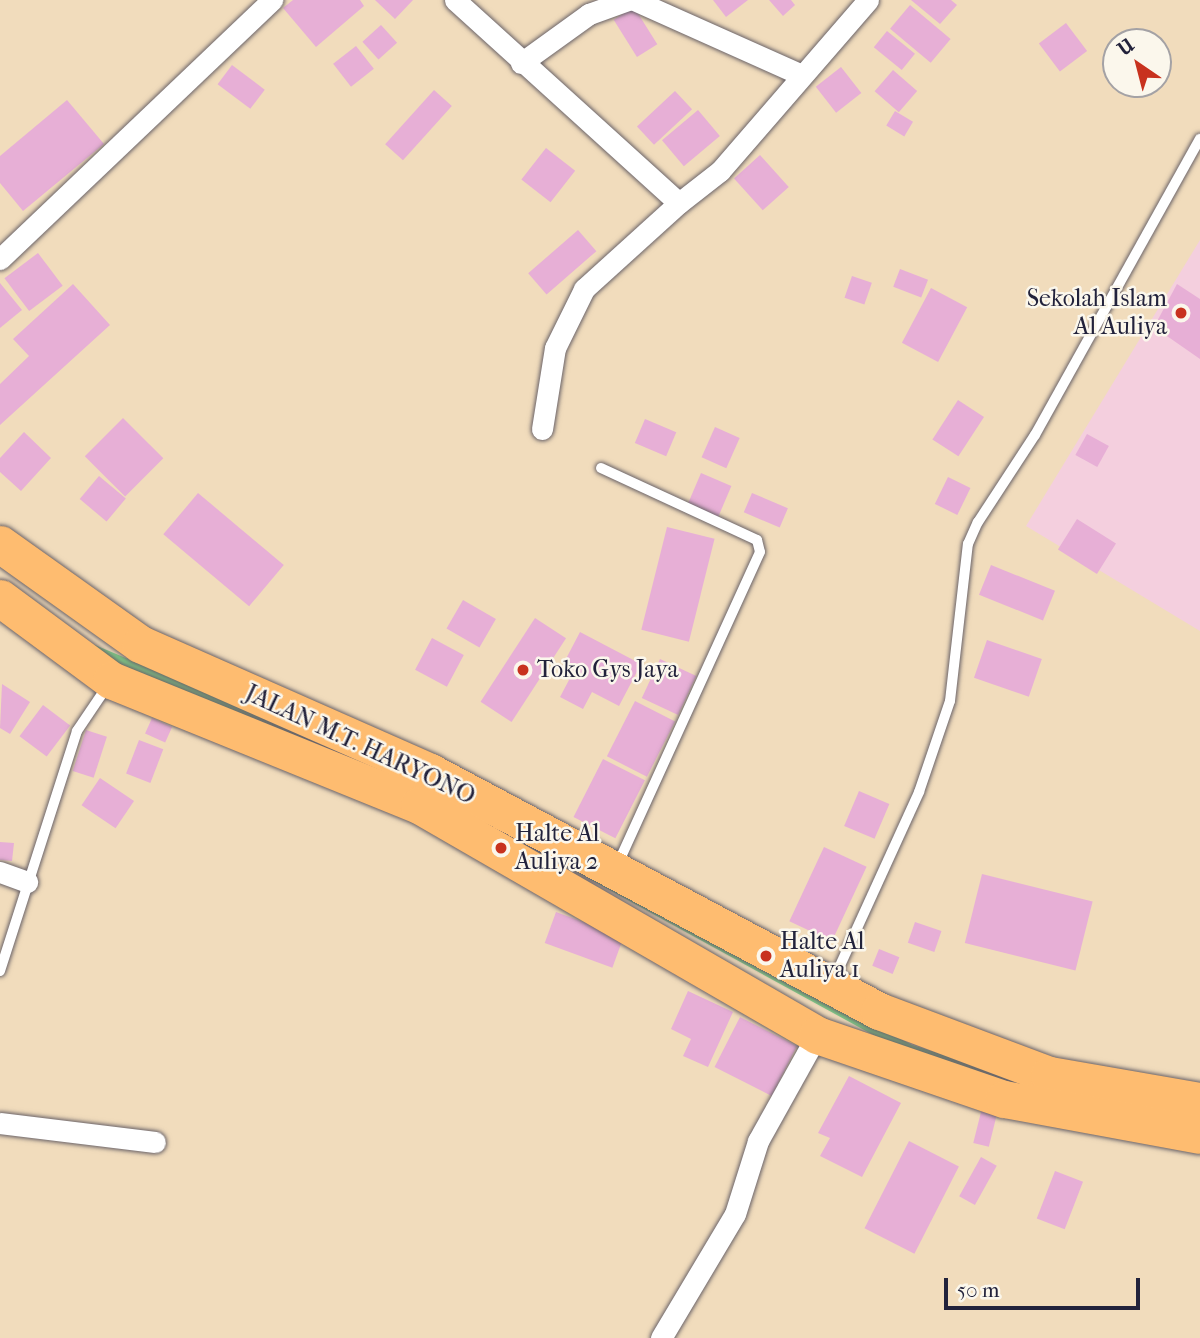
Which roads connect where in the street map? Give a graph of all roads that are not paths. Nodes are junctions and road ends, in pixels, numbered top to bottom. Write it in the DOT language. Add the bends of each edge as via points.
graph roads {
  1 [pos="272,0"];
  2 [pos="455,0"];
  3 [pos="628,0"];
  4 [pos="634,0"];
  5 [pos="868,0"];
  6 [pos="521,64"];
  7 [pos="802,75"];
  8 [pos="1200,139"];
  9 [pos="679,203"];
  10 [pos="0,259"];
  11 [pos="542,429"];
  12 [pos="601,468"];
  13 [pos="0,544"];
  14 [pos="0,598"];
  15 [pos="111,680"];
  16 [pos="424,788"];
  17 [pos="0,872"];
  18 [pos="613,875"];
  19 [pos="27,882"];
  20 [pos="0,971"];
  21 [pos="831,985"];
  22 [pos="817,1035"];
  23 [pos="1200,1101"];
  24 [pos="0,1123"];
  25 [pos="1200,1135"];
  26 [pos="155,1142"];
  27 [pos="661,1338"];
  1 -- 10 [label="street"];
  2 -- 6 [label="street"];
  3 -- 6 [label="street" via="589,14"];
  4 -- 7 [label="street"];
  5 -- 7 [label="street"];
  6 -- 9 [label="street"];
  7 -- 9 [label="street" via="720,171"];
  8 -- 21 [label="lane" via="973,533 950,701 919,792"];
  9 -- 11 [label="street" via="584,289 555,348"];
  12 -- 18 [label="lane" via="757,541 760,552"];
  13 -- 16 [label="highway, JALAN M.T. HARYONO" via="140,644"];
  14 -- 15 [label="highway, JALAN M.T. HARYONO"];
  15 -- 16 [label="highway, JALAN M.T. HARYONO"];
  15 -- 19 [label="lane" via="78,731"];
  16 -- 18 [label="highway, JALAN M.T. HARYONO"];
  16 -- 22 [label="highway, JALAN M.T. HARYONO"];
  17 -- 19 [label="street"];
  18 -- 21 [label="highway, JALAN M.T. HARYONO"];
  19 -- 20 [label="lane"];
  21 -- 23 [label="highway, JALAN M.T. HARYONO" via="983,1054 1049,1075"];
  22 -- 25 [label="highway, JALAN M.T. HARYONO" via="893,1066 1004,1099"];
  22 -- 27 [label="street" via="758,1141 735,1214"];
  24 -- 26 [label="street"];
}
